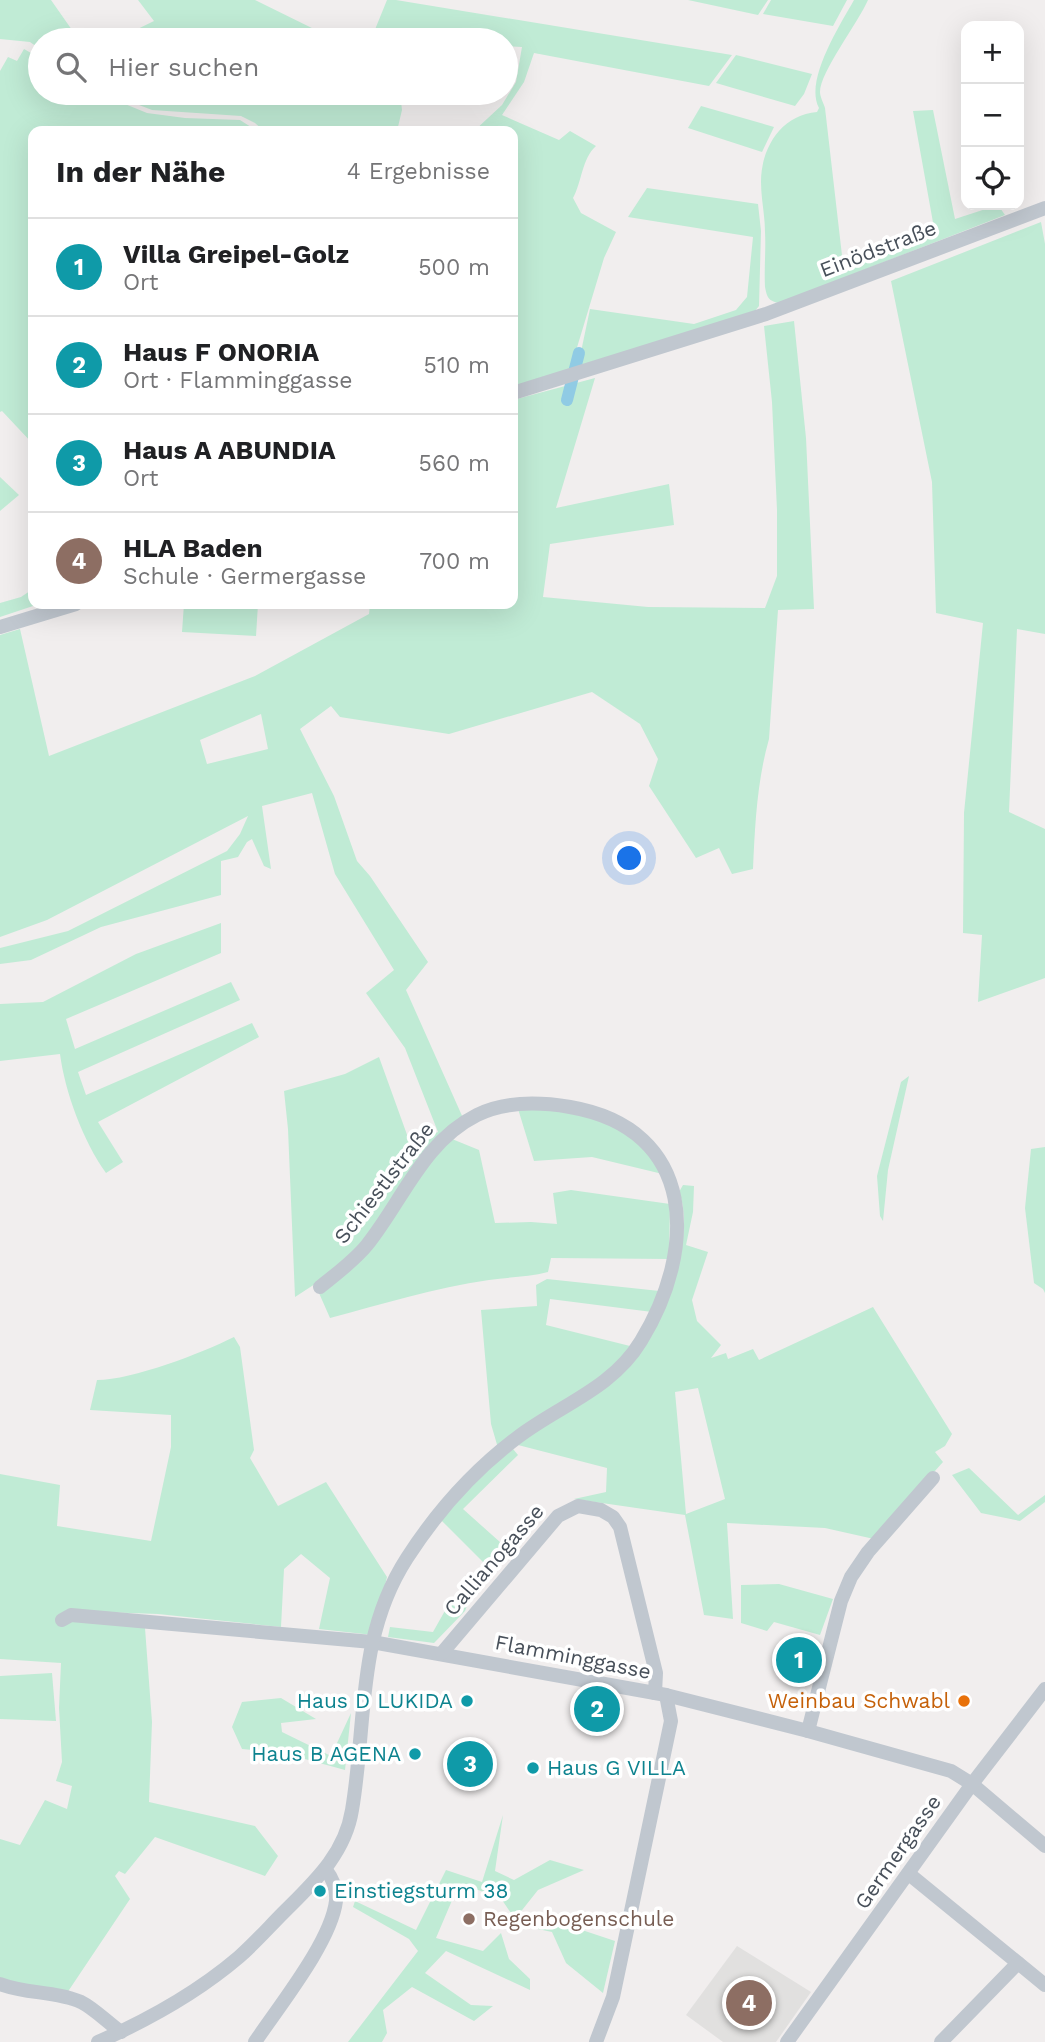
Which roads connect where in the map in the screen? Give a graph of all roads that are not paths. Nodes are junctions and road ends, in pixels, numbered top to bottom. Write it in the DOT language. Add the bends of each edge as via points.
graph roads {
  1 [pos="1045,208"];
  2 [pos="518,391"];
  3 [pos="59,609"];
  4 [pos="0,627"];
  5 [pos="320,1287"];
  6 [pos="933,1478"];
  7 [pos="62,1620"];
  8 [pos="372,1642"];
  9 [pos="442,1653"];
  10 [pos="1045,1689"];
  11 [pos="661,1694"];
  12 [pos="808,1731"];
  13 [pos="972,1784"];
  14 [pos="1045,1846"];
  15 [pos="326,1870"];
  16 [pos="909,1874"];
  17 [pos="1018,1963"];
  18 [pos="0,1984"];
  19 [pos="1045,1984"];
  20 [pos="121,2032"];
  21 [pos="98,2042"];
  22 [pos="255,2042"];
  23 [pos="596,2042"];
  24 [pos="788,2042"];
  25 [pos="941,2042"];
  1 -- 2 [label="street, Einödstraße" via="766,314"];
  3 -- 4 [label="street"];
  5 -- 8 [label="street, Schiestlstraße" via="366,1246 432,1149 482,1112 535,1103 601,1115 640,1138 665,1168 671,1185 677,1247 659,1308 639,1344 597,1389 498,1453 439,1512 387,1593"];
  6 -- 12 [label="street" via="851,1577"];
  7 -- 8 [label="street, Flamminggasse" via="71,1615"];
  8 -- 9 [label="street, Flamminggasse"];
  8 -- 15 [label="street, Schiestlstraße" via="352,1812"];
  9 -- 11 [label="street, Flamminggasse"];
  9 -- 11 [label="street, Callianogasse" via="558,1516 578,1506 601,1510 620,1527"];
  10 -- 13 [label="street, Germergasse"];
  11 -- 12 [label="street, Flamminggasse"];
  11 -- 23 [label="street" via="671,1721 612,1997"];
  12 -- 13 [label="street, Flamminggasse" via="951,1771"];
  13 -- 14 [label="street, Flamminggasse"];
  13 -- 16 [label="street, Germergasse"];
  15 -- 20 [label="street, Schiestlstraße" via="239,1957"];
  15 -- 22 [label="street" via="334,1880 336,1900 323,1940"];
  16 -- 17 [label="street"];
  16 -- 24 [label="street, Germergasse"];
  17 -- 19 [label="street"];
  17 -- 25 [label="street"];
  18 -- 20 [label="street" via="82,2003"];
  20 -- 21 [label="street, Schiestlstraße"];
}
